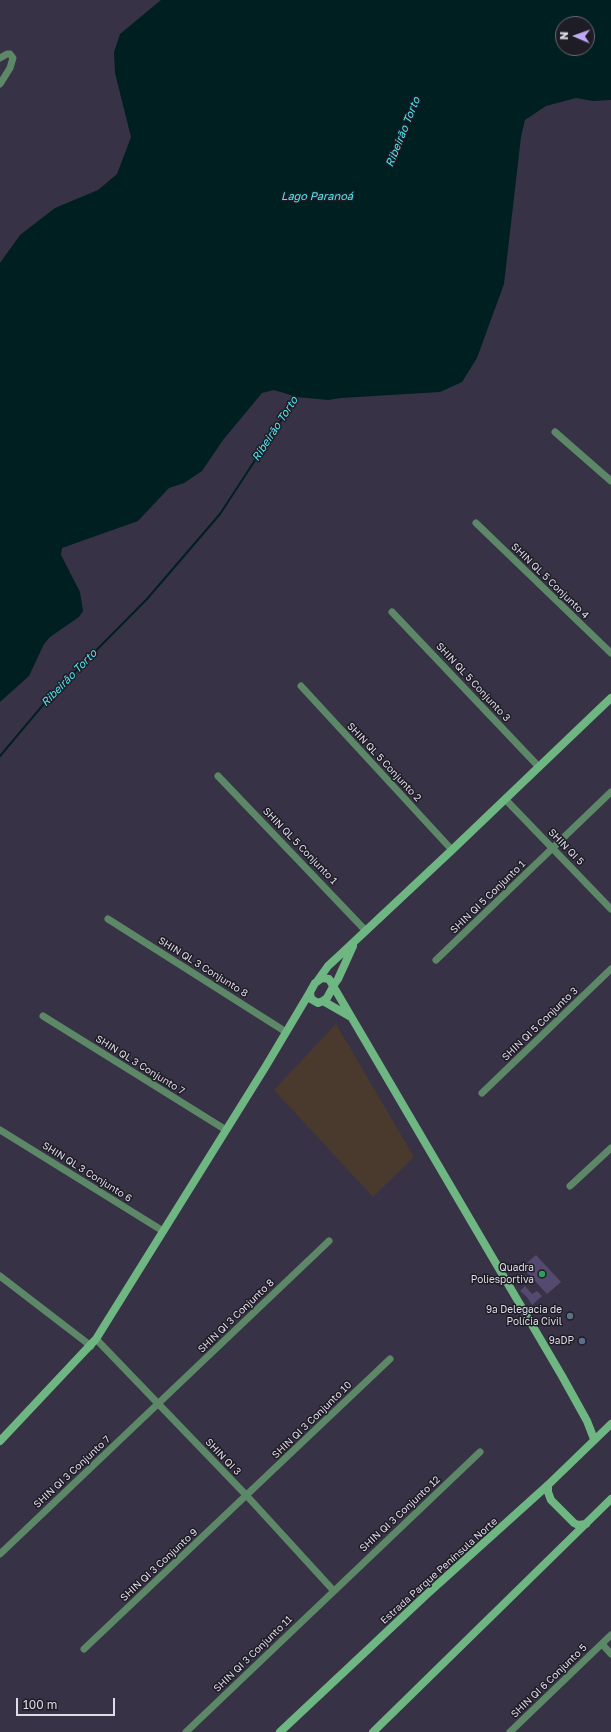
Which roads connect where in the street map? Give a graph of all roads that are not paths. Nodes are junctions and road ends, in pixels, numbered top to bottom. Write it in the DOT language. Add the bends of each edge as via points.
graph roads {
  1 [pos="0,58"];
  2 [pos="0,84"];
  3 [pos="555,432"];
  4 [pos="611,481"];
  5 [pos="476,523"];
  6 [pos="392,612"];
  7 [pos="611,653"];
  8 [pos="301,686"];
  9 [pos="611,698"];
  10 [pos="539,767"];
  11 [pos="218,776"];
  12 [pos="611,792"];
  13 [pos="505,799"];
  14 [pos="553,848"];
  15 [pos="452,850"];
  16 [pos="611,909"];
  17 [pos="108,919"];
  18 [pos="366,931"];
  19 [pos="354,943"];
  20 [pos="436,960"];
  21 [pos="611,969"];
  22 [pos="318,980"];
  23 [pos="333,986"];
  24 [pos="310,992"];
  25 [pos="323,1001"];
  26 [pos="314,1002"];
  27 [pos="43,1016"];
  28 [pos="351,1017"];
  29 [pos="292,1023"];
  30 [pos="286,1032"];
  31 [pos="482,1093"];
  32 [pos="0,1130"];
  33 [pos="226,1130"];
  34 [pos="611,1148"];
  35 [pos="570,1186"];
  36 [pos="163,1231"];
  37 [pos="328,1241"];
  38 [pos="0,1276"];
  39 [pos="93,1343"];
  40 [pos="390,1359"];
  41 [pos="158,1405"];
  42 [pos="587,1421"];
  43 [pos="611,1424"];
  44 [pos="602,1433"];
  45 [pos="594,1439"];
  46 [pos="0,1441"];
  47 [pos="480,1452"];
  48 [pos="548,1485"];
  49 [pos="247,1496"];
  50 [pos="611,1499"];
  51 [pos="586,1524"];
  52 [pos="0,1554"];
  53 [pos="333,1590"];
  54 [pos="611,1635"];
  55 [pos="602,1644"];
  56 [pos="84,1649"];
  57 [pos="611,1654"];
  58 [pos="186,1732"];
  59 [pos="280,1732"];
  60 [pos="373,1732"];
  61 [pos="510,1732"];
  1 -- 2 [label="street" via="6,54 13,56 13,62"];
  3 -- 4 [label="street"];
  5 -- 7 [label="street, SHIN QL 5 Conjunto 4"];
  6 -- 10 [label="street, SHIN QL 5 Conjunto 3"];
  8 -- 15 [label="street, SHIN QL 5 Conjunto 2"];
  9 -- 10 [label="street"];
  10 -- 13 [label="street"];
  11 -- 18 [label="street, SHIN QL 5 Conjunto 1"];
  12 -- 14 [label="street, SHIN QI 5 Conjunto 1"];
  13 -- 14 [label="street, SHIN QI 5"];
  13 -- 15 [label="street"];
  14 -- 16 [label="street, SHIN QI 5"];
  14 -- 20 [label="street, SHIN QI 5 Conjunto 1"];
  15 -- 18 [label="street"];
  17 -- 30 [label="street, SHIN QL 3 Conjunto 8"];
  18 -- 19 [label="street"];
  19 -- 22 [label="street" via="328,966"];
  19 -- 23 [label="street"];
  21 -- 31 [label="street, SHIN QI 5 Conjunto 3"];
  22 -- 23 [label="street" via="329,979"];
  22 -- 24 [label="street"];
  23 -- 25 [label="street" via="328,998"];
  23 -- 28 [label="street"];
  24 -- 26 [label="street"];
  24 -- 29 [label="street"];
  25 -- 26 [label="street"];
  25 -- 28 [label="street"];
  26 -- 29 [label="street"];
  27 -- 33 [label="street, SHIN QL 3 Conjunto 7"];
  28 -- 42 [label="street"];
  29 -- 30 [label="street"];
  30 -- 33 [label="street"];
  32 -- 36 [label="street, SHIN QL 3 Conjunto 6"];
  33 -- 36 [label="street"];
  34 -- 35 [label="street"];
  36 -- 39 [label="street"];
  37 -- 41 [label="street, SHIN QI 3 Conjunto 8"];
  38 -- 39 [label="street, SHIN QI 3"];
  39 -- 41 [label="street, SHIN QI 3"];
  39 -- 46 [label="street"];
  40 -- 49 [label="street, SHIN QI 3 Conjunto 10"];
  41 -- 49 [label="street, SHIN QI 3"];
  41 -- 52 [label="street, SHIN QI 3 Conjunto 7"];
  42 -- 44 [label="street"];
  42 -- 45 [label="street"];
  43 -- 44 [label="street, Estrada Parque Península Norte"];
  44 -- 45 [label="street, Estrada Parque Península Norte"];
  45 -- 48 [label="street, Estrada Parque Península Norte"];
  47 -- 53 [label="street, SHIN QI 3 Conjunto 12"];
  48 -- 51 [label="street" via="551,1500 574,1523"];
  48 -- 59 [label="street, Estrada Parque Península Norte"];
  49 -- 53 [label="street, SHIN QI 3"];
  49 -- 56 [label="street, SHIN QI 3 Conjunto 9"];
  50 -- 51 [label="street"];
  51 -- 60 [label="street"];
  53 -- 58 [label="street, SHIN QI 3 Conjunto 11"];
  54 -- 55 [label="street, SHIN QI 6 Conjunto 5"];
  55 -- 57 [label="street"];
  55 -- 61 [label="street, SHIN QI 6 Conjunto 5"];
}
